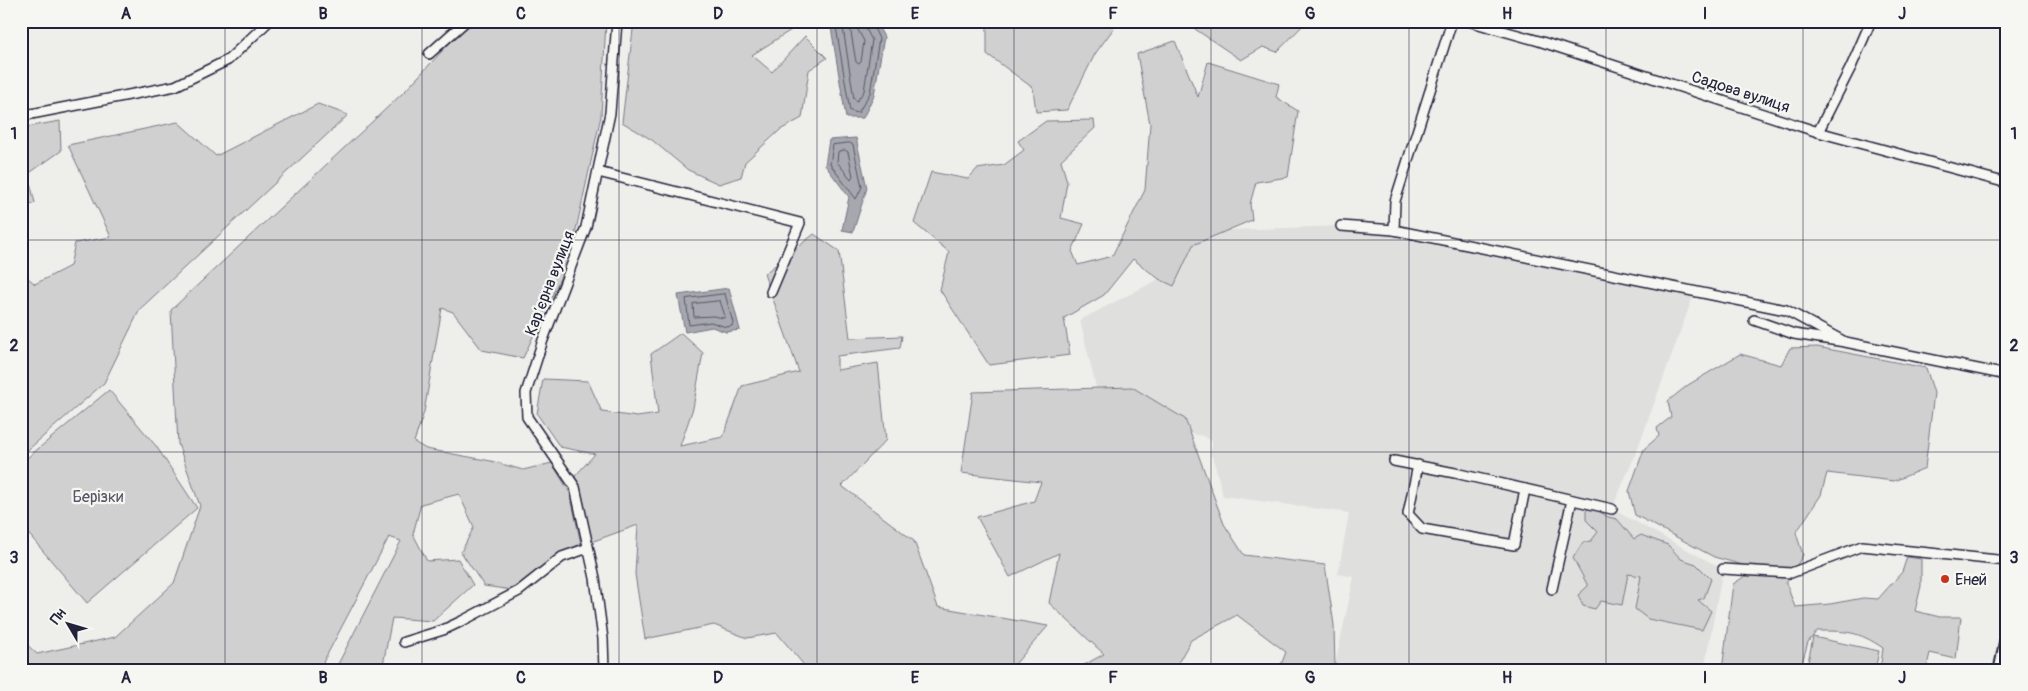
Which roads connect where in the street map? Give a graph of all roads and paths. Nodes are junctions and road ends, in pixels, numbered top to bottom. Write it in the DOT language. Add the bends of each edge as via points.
graph roads {
  1 [pos="269,21"];
  2 [pos="466,21"];
  3 [pos="617,21"];
  4 [pos="1452,21"];
  5 [pos="1468,21"];
  6 [pos="1872,21"];
  7 [pos="429,54"];
  8 [pos="21,116"];
  9 [pos="1818,132"];
  10 [pos="598,172"];
  11 [pos="2007,183"];
  12 [pos="1341,226"];
  13 [pos="1394,230"];
  14 [pos="771,292"];
  15 [pos="1754,320"];
  16 [pos="1845,342"];
  17 [pos="2007,375"];
  18 [pos="1394,461"];
  19 [pos="1418,465"];
  20 [pos="1524,489"];
  21 [pos="1572,500"];
  22 [pos="1612,509"];
  23 [pos="588,548"];
  24 [pos="2007,561"];
  25 [pos="1723,569"];
  26 [pos="1552,589"];
  27 [pos="2007,635"];
  28 [pos="404,642"];
  29 [pos="604,670"];
  30 [pos="2000,670"];
  1 -- 8 [label="street" via="228,60 175,86"];
  2 -- 7 [label="street"];
  3 -- 10 [label="street, Карʼєрна вулиця" via="610,113"];
  4 -- 13 [label="street" via="1395,201"];
  5 -- 9 [label="street, Садова вулиця"];
  6 -- 9 [label="street"];
  9 -- 11 [label="street, Садова вулиця"];
  10 -- 14 [label="street" via="800,223"];
  10 -- 23 [label="street, Карʼєрна вулиця" via="586,227 526,393 527,417 575,487"];
  12 -- 13 [label="street"];
  13 -- 16 [label="street" via="1786,310"];
  15 -- 16 [label="street" via="1794,334"];
  16 -- 17 [label="street"];
  18 -- 19 [label="street"];
  19 -- 20 [label="street"];
  19 -- 20 [label="street" via="1408,514 1422,530 1514,545"];
  20 -- 21 [label="street"];
  21 -- 22 [label="street"];
  21 -- 26 [label="street"];
  23 -- 28 [label="street" via="562,557 519,591 462,621"];
  23 -- 29 [label="street, Карʼєрна вулиця" via="596,578"];
  24 -- 25 [label="street" via="1862,546 1791,573"];
  27 -- 30 [label="main road"];
}
